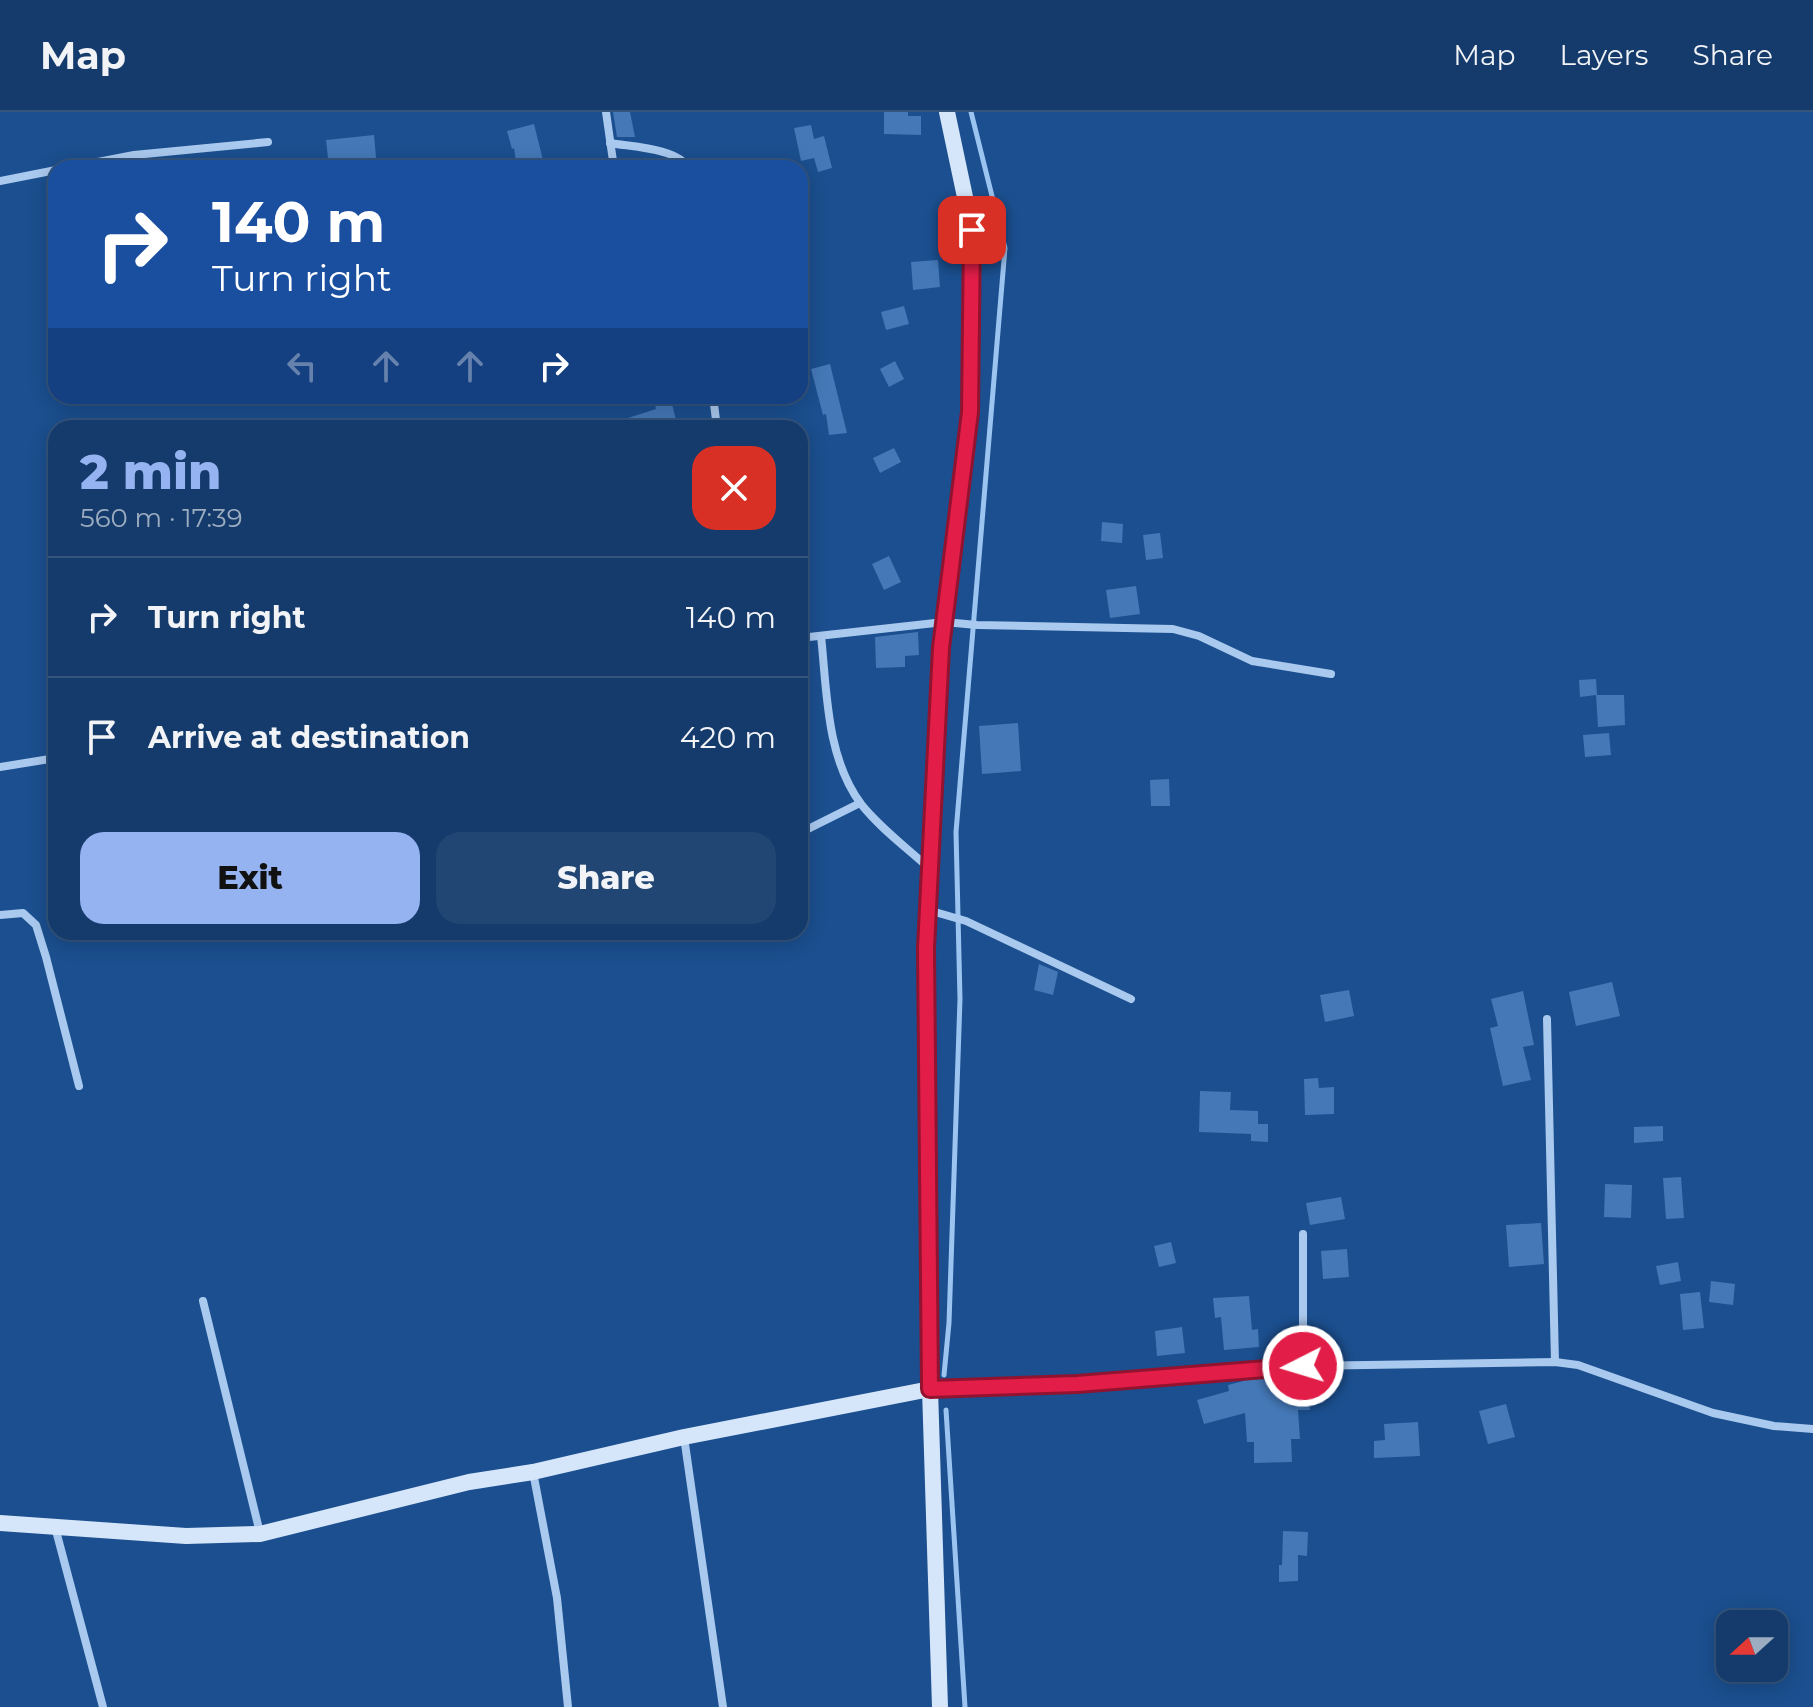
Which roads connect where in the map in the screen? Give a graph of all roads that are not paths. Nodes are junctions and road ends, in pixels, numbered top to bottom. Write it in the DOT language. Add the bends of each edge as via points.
graph roads {
  1 [pos="606,112"];
  2 [pos="947,112"];
  3 [pos="268,142"];
  4 [pos="610,143"];
  5 [pos="108,160"];
  6 [pos="613,160"];
  7 [pos="682,160"];
  8 [pos="48,172"];
  9 [pos="0,181"];
  10 [pos="951,623"];
  11 [pos="821,636"];
  12 [pos="808,637"];
  13 [pos="1331,674"];
  14 [pos="48,759"];
  15 [pos="0,767"];
  16 [pos="860,803"];
  17 [pos="808,829"];
  18 [pos="930,869"];
  19 [pos="932,911"];
  20 [pos="1,917"];
  21 [pos="1131,999"];
  22 [pos="1547,1019"];
  23 [pos="79,1086"];
  24 [pos="1303,1234"];
  25 [pos="203,1301"];
  26 [pos="1555,1362"];
  27 [pos="1303,1366"];
  28 [pos="930,1389"];
  29 [pos="1813,1429"];
  30 [pos="684,1437"];
  31 [pos="533,1472"];
  32 [pos="0,1523"];
  33 [pos="55,1527"];
  34 [pos="260,1534"];
  35 [pos="103,1707"];
  36 [pos="568,1707"];
  37 [pos="723,1707"];
  38 [pos="940,1707"];
  1 -- 4 [label="street"];
  2 -- 10 [label="street" via="972,230 970,412"];
  3 -- 5 [label="street"];
  4 -- 6 [label="street"];
  4 -- 7 [label="street" via="670,153"];
  8 -- 9 [label="street"];
  10 -- 11 [label="street"];
  10 -- 13 [label="street" via="1173,629 1252,661"];
  10 -- 18 [label="street"];
  11 -- 12 [label="street"];
  11 -- 16 [label="street" via="831,726"];
  14 -- 15 [label="street"];
  16 -- 17 [label="street"];
  16 -- 18 [label="street"];
  18 -- 19 [label="street"];
  19 -- 21 [label="street" via="966,921"];
  19 -- 28 [label="street" via="926,964"];
  20 -- 23 [label="street" via="23,913 36,925"];
  22 -- 26 [label="street"];
  24 -- 27 [label="street"];
  25 -- 34 [label="street"];
  26 -- 27 [label="street"];
  26 -- 29 [label="street" via="1578,1365 1713,1413"];
  27 -- 28 [label="street" via="1077,1384"];
  28 -- 30 [label="street"];
  28 -- 38 [label="street"];
  30 -- 31 [label="street"];
  30 -- 37 [label="street"];
  31 -- 34 [label="street" via="469,1482"];
  31 -- 36 [label="street" via="557,1598"];
  32 -- 33 [label="street"];
  33 -- 34 [label="street" via="186,1536"];
  33 -- 35 [label="street"];
}
